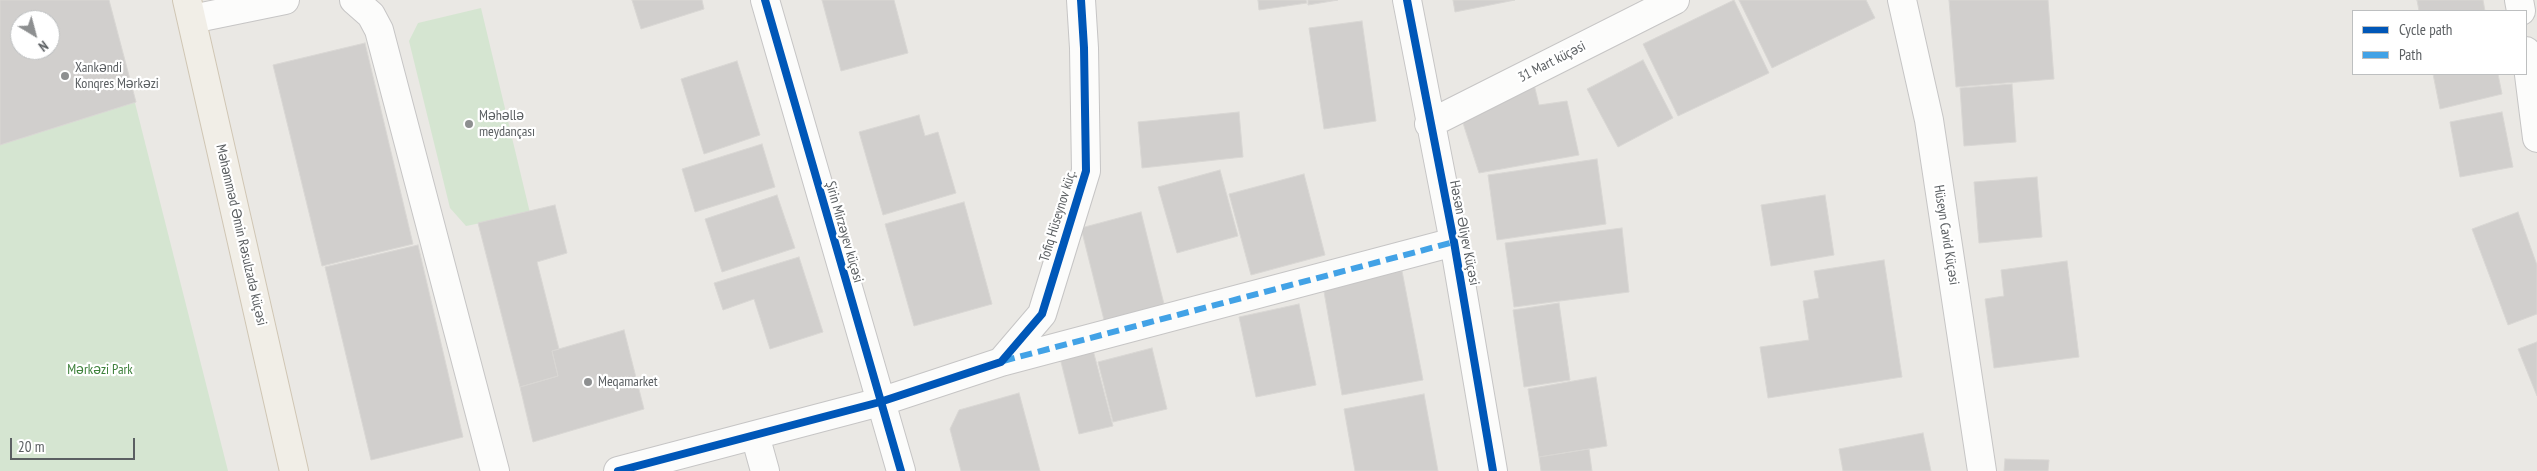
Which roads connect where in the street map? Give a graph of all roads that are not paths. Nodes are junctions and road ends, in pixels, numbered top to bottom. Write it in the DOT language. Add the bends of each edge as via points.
graph roads {
  1 [pos="285,0"];
  2 [pos="354,0"];
  3 [pos="765,0"];
  4 [pos="1081,0"];
  5 [pos="1407,0"];
  6 [pos="1675,0"];
  7 [pos="1902,0"];
  8 [pos="190,10"];
  9 [pos="2527,59"];
  10 [pos="1430,124"];
  11 [pos="2537,138"];
  12 [pos="1454,242"];
  13 [pos="1000,362"];
  14 [pos="880,402"];
  15 [pos="755,436"];
  16 [pos="294,471"];
  17 [pos="495,471"];
  18 [pos="618,471"];
  19 [pos="765,471"];
  20 [pos="901,471"];
  21 [pos="1493,471"];
  22 [pos="1982,471"];
  1 -- 8 [label="street"];
  2 -- 17 [label="street" via="371,15 379,30"];
  3 -- 14 [label="street, Şirin Mirzəyev küçəsi"];
  4 -- 13 [label="street, Tofiq Hüseynov küç." via="1086,172 1042,314"];
  5 -- 10 [label="street, Həsən Əliyev Küçəsi"];
  6 -- 10 [label="street, 31 Mart küçəsi"];
  7 -- 22 [label="street, Hüseyn Cavid Küçəsi" via="1929,120"];
  8 -- 16 [label="main road, Məhəmməd Əmin Rəsulzadə küçəsi"];
  9 -- 11 [label="street"];
  10 -- 12 [label="street, Həsən Əliyev Küçəsi"];
  12 -- 13 [label="street"];
  12 -- 21 [label="street, Həsən Əliyev Küçəsi"];
  13 -- 14 [label="street"];
  14 -- 15 [label="street"];
  14 -- 20 [label="street, Şirin Mirzəyev küçəsi"];
  15 -- 18 [label="street"];
  15 -- 19 [label="street"];
}
